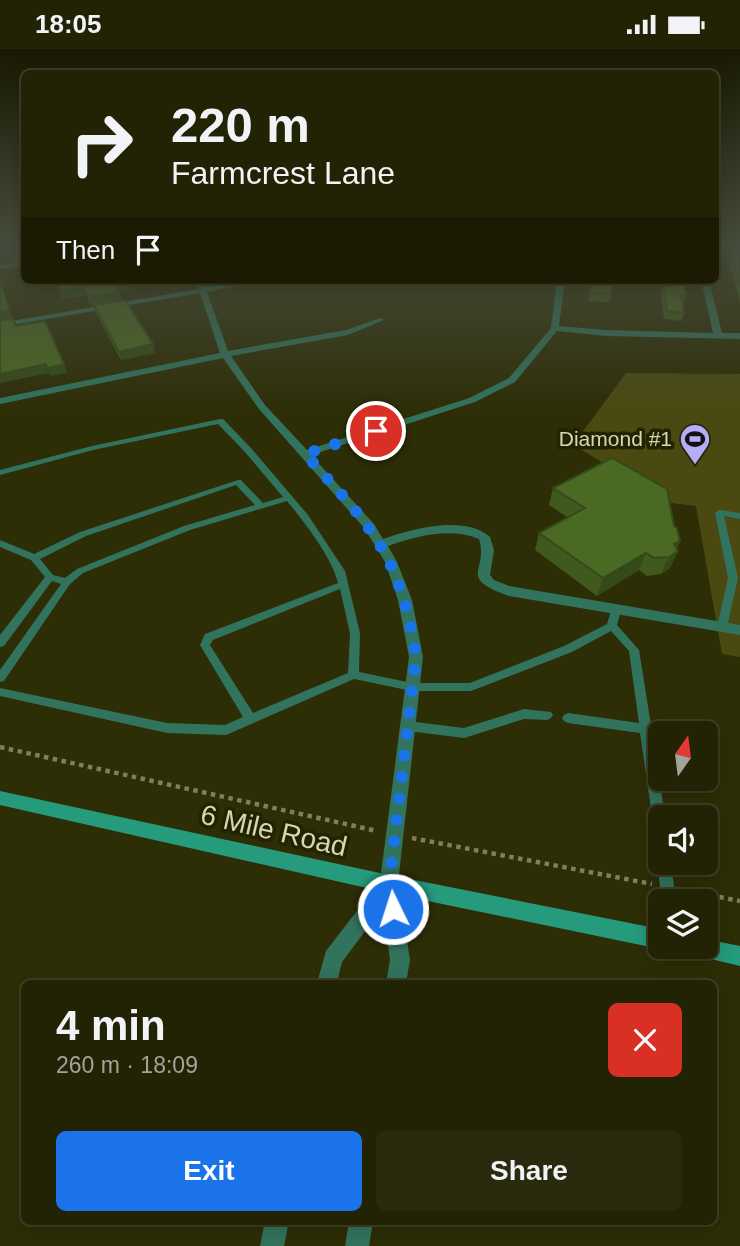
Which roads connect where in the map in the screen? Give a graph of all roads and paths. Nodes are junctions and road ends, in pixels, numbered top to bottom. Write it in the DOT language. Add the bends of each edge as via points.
graph roads {
  1 [pos="111,303"];
  2 [pos="206,303"];
  3 [pos="558,303"];
  4 [pos="710,303"];
  5 [pos="380,320"];
  6 [pos="0,325"];
  7 [pos="555,328"];
  8 [pos="718,335"];
  9 [pos="740,335"];
  10 [pos="226,354"];
  11 [pos="0,401"];
  12 [pos="305,454"];
  13 [pos="0,473"];
  14 [pos="289,498"];
  15 [pos="261,506"];
  16 [pos="740,516"];
  17 [pos="381,544"];
  18 [pos="1,545"];
  19 [pos="34,558"];
  20 [pos="50,577"];
  21 [pos="67,582"];
  22 [pos="344,584"];
  23 [pos="616,610"];
  24 [pos="612,626"];
  25 [pos="722,627"];
  26 [pos="740,629"];
  27 [pos="0,643"];
  28 [pos="353,675"];
  29 [pos="0,678"];
  30 [pos="412,687"];
  31 [pos="0,692"];
  32 [pos="547,715"];
  33 [pos="568,718"];
  34 [pos="251,720"];
  35 [pos="408,726"];
  36 [pos="647,729"];
  37 [pos="0,747"];
  38 [pos="0,798"];
  39 [pos="657,805"];
  40 [pos="395,834"];
  41 [pos="389,884"];
  42 [pos="648,890"];
  43 [pos="718,899"];
  44 [pos="740,901"];
  45 [pos="648,937"];
  46 [pos="718,951"];
  47 [pos="740,955"];
  48 [pos="328,980"];
  49 [pos="397,980"];
  50 [pos="276,1225"];
  51 [pos="360,1225"];
  52 [pos="272,1246"];
  53 [pos="357,1246"];
  1 -- 6 [label="street"];
  2 -- 10 [label="street"];
  3 -- 7 [label="street"];
  4 -- 8 [label="street"];
  5 -- 10 [label="street" via="348,332"];
  7 -- 8 [label="street"];
  7 -- 12 [label="street" via="520,372 498,389"];
  8 -- 9 [label="street"];
  10 -- 11 [label="street"];
  10 -- 12 [label="street" via="250,392"];
  12 -- 17 [label="street"];
  13 -- 14 [label="lane" via="220,421"];
  14 -- 15 [label="lane"];
  14 -- 22 [label="lane" via="340,571"];
  15 -- 19 [label="lane" via="238,482 83,534"];
  15 -- 21 [label="lane" via="187,528 80,571"];
  16 -- 25 [label="lane" via="719,513 733,578"];
  17 -- 23 [label="street" via="419,533 461,530 478,534 489,546 480,569 495,586"];
  17 -- 30 [label="street" via="399,581 411,624 416,657"];
  18 -- 19 [label="lane"];
  19 -- 20 [label="lane"];
  20 -- 21 [label="lane"];
  20 -- 27 [label="lane"];
  21 -- 29 [label="lane"];
  22 -- 28 [label="lane" via="355,633"];
  22 -- 34 [label="lane" via="209,637 205,645"];
  23 -- 24 [label="lane"];
  23 -- 25 [label="street"];
  24 -- 30 [label="lane" via="568,649 471,687"];
  24 -- 36 [label="lane" via="634,650"];
  25 -- 26 [label="street"];
  28 -- 30 [label="lane"];
  28 -- 34 [label="lane"];
  30 -- 35 [label="street"];
  31 -- 34 [label="lane" via="167,728 226,730"];
  32 -- 35 [label="lane" via="524,714 464,733"];
  33 -- 36 [label="lane"];
  35 -- 40 [label="street"];
  36 -- 39 [label="lane"];
  37 -- 40 [label="path"];
  38 -- 41 [label="street, 6 Mile Road"];
  40 -- 41 [label="street"];
  40 -- 42 [label="path"];
  41 -- 45 [label="street, 6 Mile Road"];
  41 -- 48 [label="street" via="333,957"];
  41 -- 49 [label="street" via="400,960"];
  43 -- 44 [label="path"];
  46 -- 47 [label="street"];
  50 -- 52 [label="street"];
  51 -- 53 [label="street"];
}
